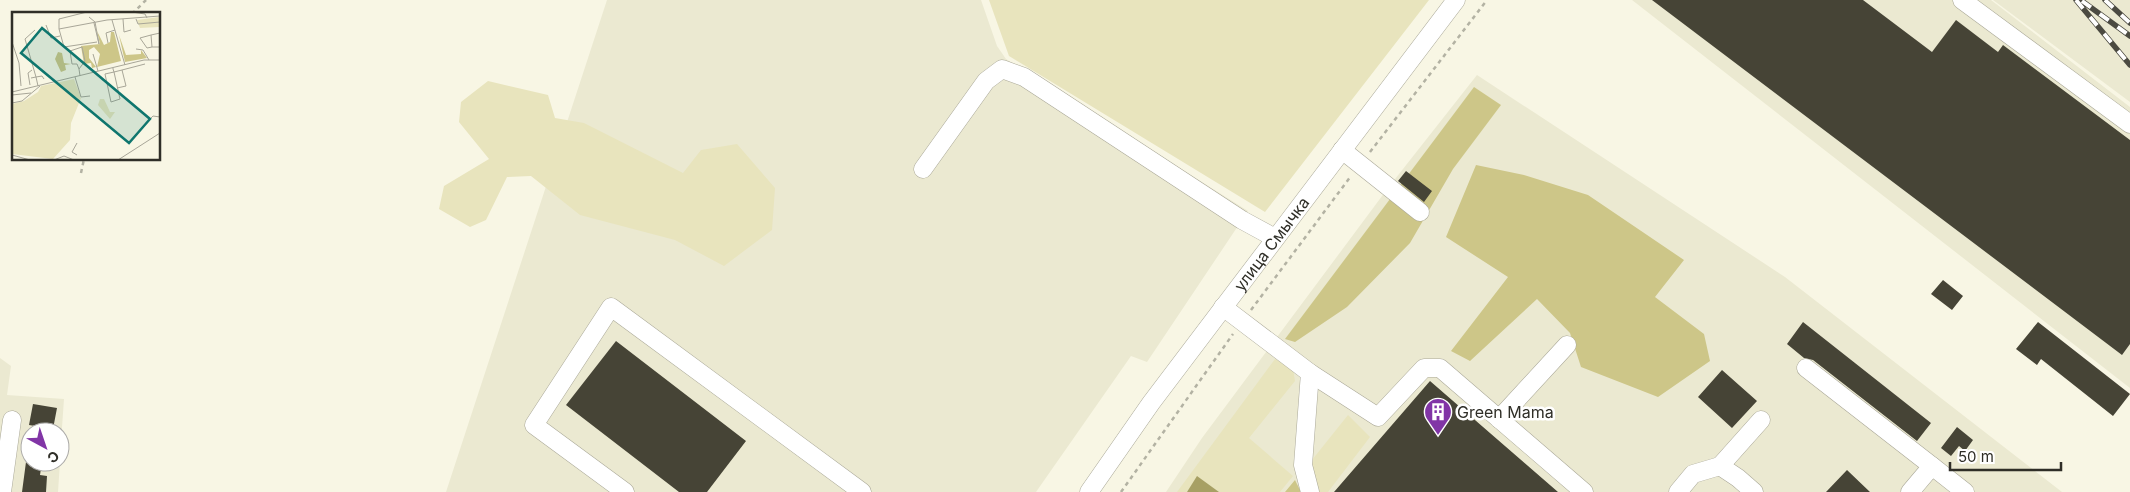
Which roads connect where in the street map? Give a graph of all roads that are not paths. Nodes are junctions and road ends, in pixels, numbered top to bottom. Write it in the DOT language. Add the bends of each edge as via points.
graph roads {
  1 [pos="1456,0"];
  2 [pos="1962,0"];
  3 [pos="2130,124"];
  4 [pos="1342,150"];
  5 [pos="923,169"];
  6 [pos="1420,212"];
  7 [pos="1275,238"];
  8 [pos="1223,307"];
  9 [pos="1568,345"];
  10 [pos="1806,368"];
  11 [pos="1310,373"];
  12 [pos="1499,419"];
  13 [pos="12,420"];
  14 [pos="1761,420"];
  15 [pos="1720,466"];
  16 [pos="1932,466"];
  17 [pos="851,489"];
  18 [pos="2,492"];
  19 [pos="626,492"];
  20 [pos="1089,492"];
  21 [pos="1310,492"];
  22 [pos="1584,492"];
  23 [pos="1678,492"];
  24 [pos="1754,492"];
  25 [pos="1910,492"];
  26 [pos="1965,492"];
  1 -- 4 [label="street, улица Смычка"];
  2 -- 3 [label="street"];
  4 -- 6 [label="street"];
  4 -- 7 [label="street, улица Смычка"];
  5 -- 7 [label="street" via="986,81 1002,68 1024,77 1242,220"];
  7 -- 8 [label="street, улица Смычка"];
  8 -- 11 [label="street"];
  8 -- 20 [label="street, улица Смычка" via="1150,403"];
  9 -- 12 [label="street"];
  10 -- 16 [label="street"];
  11 -- 12 [label="street" via="1378,418 1424,368 1440,368"];
  11 -- 21 [label="street" via="1303,465"];
  12 -- 22 [label="street"];
  13 -- 18 [label="street"];
  14 -- 15 [label="street"];
  15 -- 23 [label="street" via="1693,474"];
  15 -- 24 [label="street"];
  16 -- 25 [label="street"];
  16 -- 26 [label="street"];
  17 -- 19 [label="street" via="611,307 534,426"];
}
